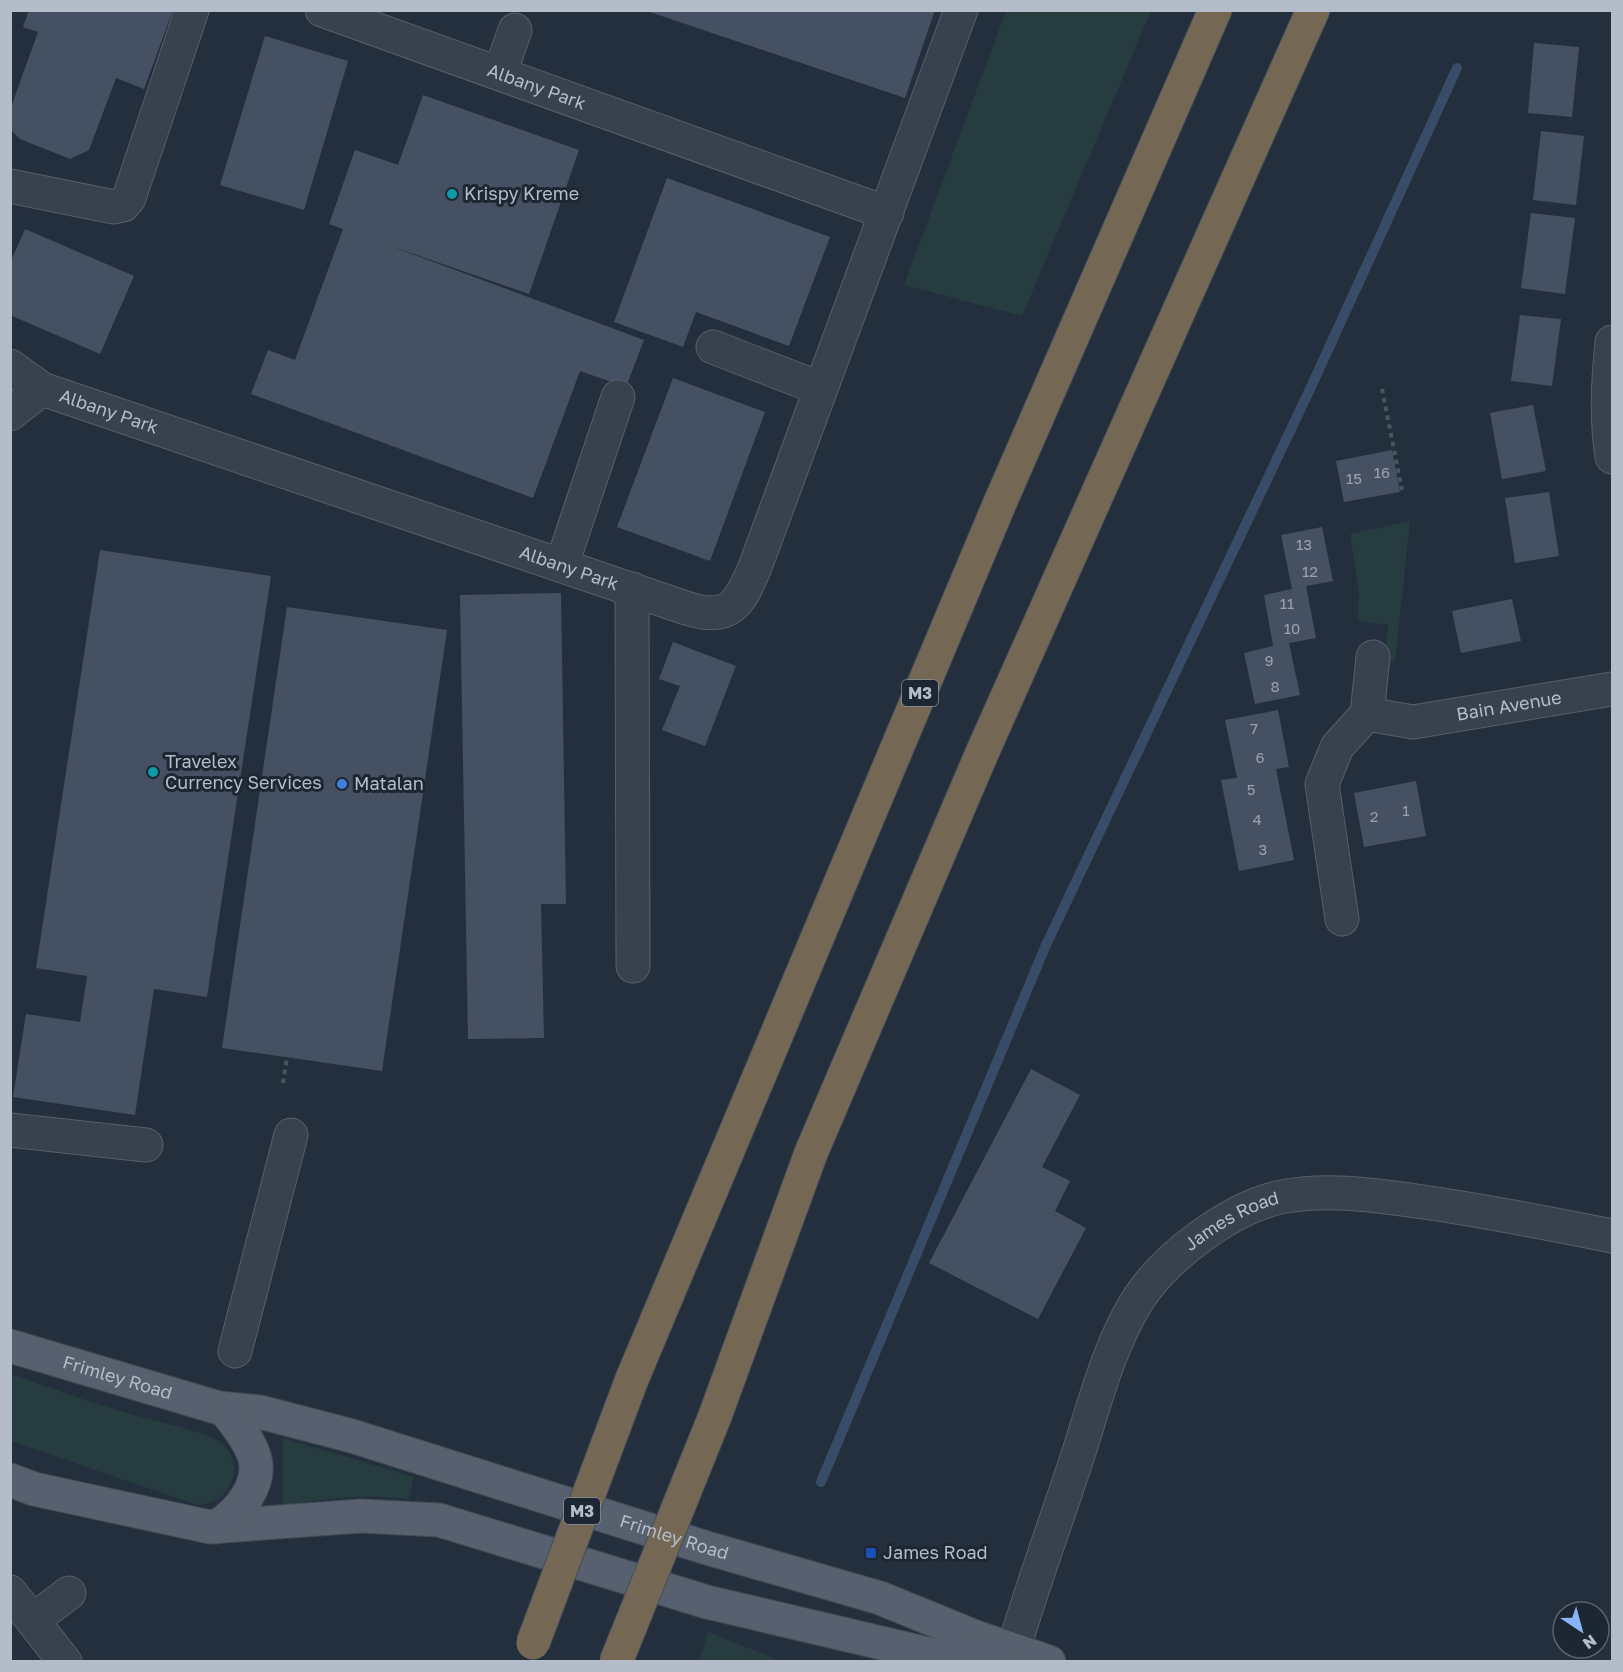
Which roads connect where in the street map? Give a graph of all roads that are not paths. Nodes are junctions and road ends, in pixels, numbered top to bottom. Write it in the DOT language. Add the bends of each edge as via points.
graph roads {
  1 [pos="192,10"];
  2 [pos="322,10"];
  3 [pos="961,10"];
  4 [pos="1215,10"];
  5 [pos="1312,10"];
  6 [pos="1319,10"];
  7 [pos="515,30"];
  8 [pos="1285,71"];
  9 [pos="500,73"];
  10 [pos="10,186"];
  11 [pos="887,213"];
  12 [pos="1612,342"];
  13 [pos="713,347"];
  14 [pos="10,366"];
  15 [pos="819,388"];
  16 [pos="42,389"];
  17 [pos="618,397"];
  18 [pos="10,414"];
  19 [pos="1612,457"];
  20 [pos="562,564"];
  21 [pos="632,589"];
  22 [pos="1373,657"];
  23 [pos="1612,689"];
  24 [pos="1367,714"];
  25 [pos="1342,919"];
  26 [pos="633,966"];
  27 [pos="10,1130"];
  28 [pos="291,1135"];
  29 [pos="146,1145"];
  30 [pos="1612,1236"];
  31 [pos="12,1343"];
  32 [pos="235,1351"];
  33 [pos="225,1410"];
  34 [pos="18,1489"];
  35 [pos="216,1527"];
  36 [pos="10,1592"];
  37 [pos="69,1593"];
  38 [pos="33,1620"];
  39 [pos="1013,1651"];
  40 [pos="530,1652"];
  41 [pos="65,1662"];
  42 [pos="616,1662"];
  43 [pos="1049,1662"];
  1 -- 10 [label="street" via="140,168 123,205 114,207"];
  2 -- 9 [label="street, Albany Park"];
  3 -- 11 [label="street, Albany Park"];
  4 -- 40 [label="highway, M3, bridge" via="999,505 632,1379"];
  5 -- 8 [label="highway"];
  6 -- 8 [label="highway"];
  7 -- 9 [label="street"];
  8 -- 42 [label="highway, bridge" via="982,753 811,1153 715,1416"];
  9 -- 11 [label="street, Albany Park"];
  11 -- 15 [label="street, Albany Park"];
  12 -- 19 [label="street" via="1607,394"];
  13 -- 15 [label="street"];
  14 -- 16 [label="street"];
  15 -- 21 [label="street, Albany Park" via="755,567 738,602 727,610 706,614"];
  16 -- 18 [label="street, Albany Park"];
  16 -- 20 [label="street, Albany Park"];
  17 -- 20 [label="street"];
  20 -- 21 [label="street, Albany Park"];
  21 -- 26 [label="street"];
  22 -- 24 [label="street"];
  23 -- 24 [label="street, Bain Avenue" via="1413,722"];
  24 -- 25 [label="street" via="1336,747 1322,784"];
  27 -- 29 [label="street"];
  28 -- 32 [label="street"];
  30 -- 39 [label="street, James Road" via="1447,1206 1326,1193 1281,1197 1215,1226 1147,1287 1123,1328"];
  31 -- 33 [label="main road, Frimley Road"];
  33 -- 35 [label="main road" via="254,1454 256,1466 244,1502 231,1518"];
  33 -- 39 [label="main road, Frimley Road" via="260,1412 346,1434 880,1598"];
  34 -- 35 [label="main road, Frimley Road"];
  35 -- 39 [label="main road, Frimley Road" via="362,1516 439,1520 707,1602 937,1656"];
  36 -- 38 [label="street"];
  37 -- 38 [label="street"];
  38 -- 41 [label="street"];
  39 -- 43 [label="main road, Frimley Road"];
}
